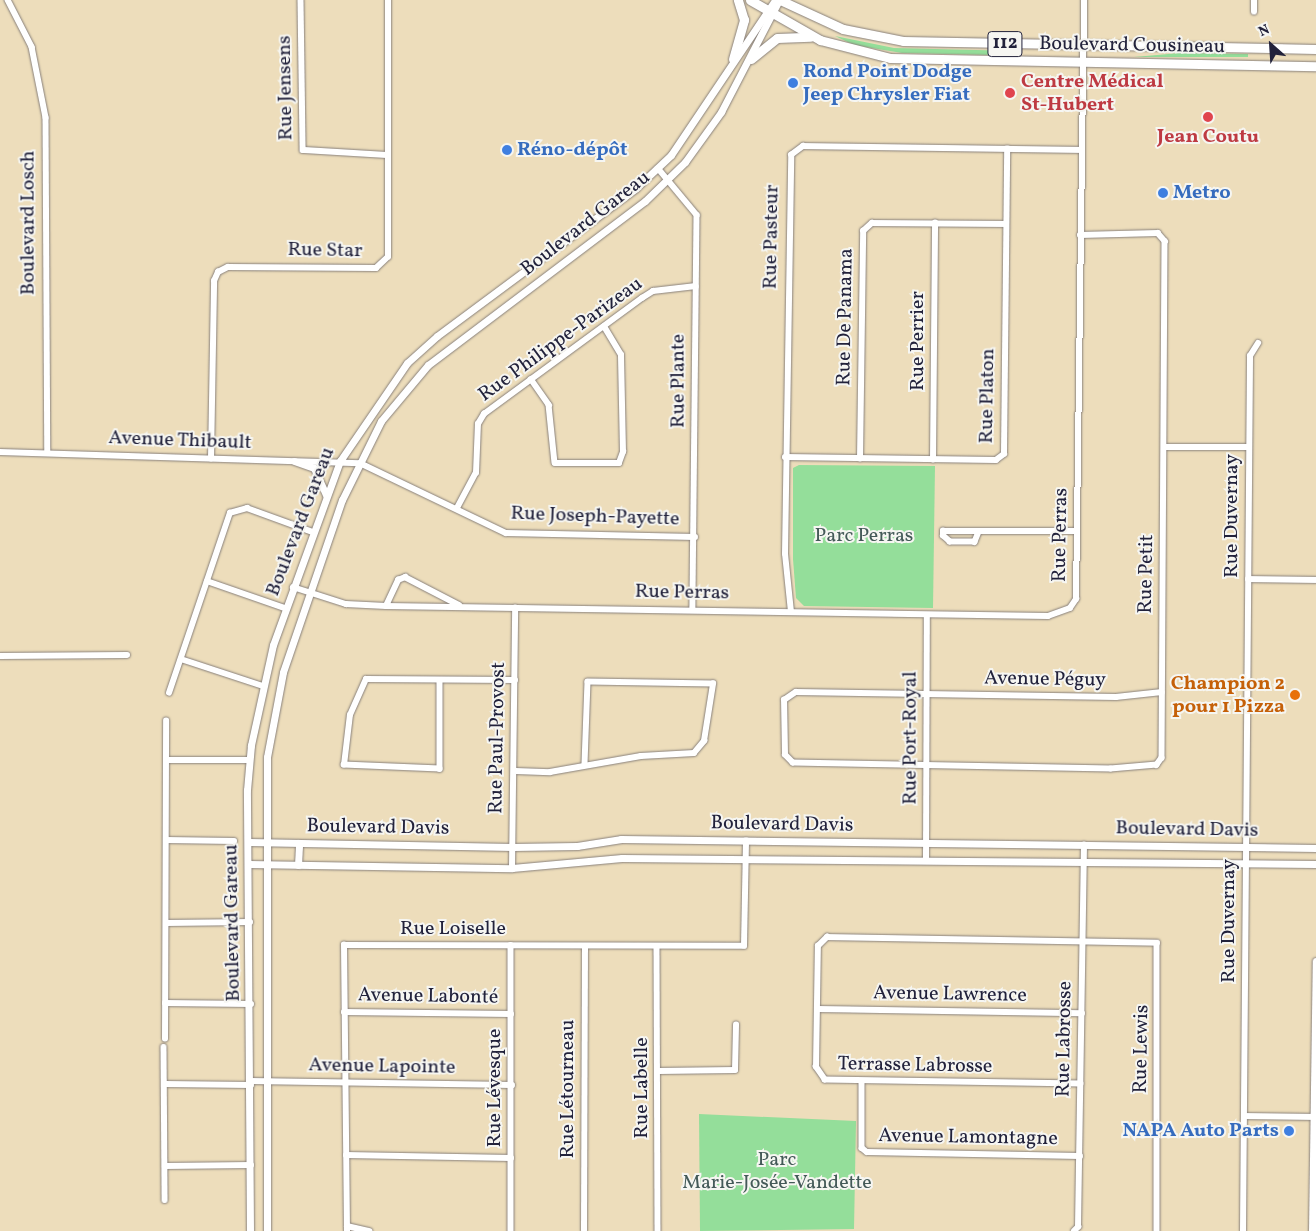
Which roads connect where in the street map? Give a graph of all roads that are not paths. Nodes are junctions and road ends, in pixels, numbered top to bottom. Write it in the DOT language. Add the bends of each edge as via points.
graph roads {
  1 [pos="8,0"];
  2 [pos="301,0"];
  3 [pos="388,0"];
  4 [pos="738,0"];
  5 [pos="750,0"];
  6 [pos="775,0"];
  7 [pos="779,0"];
  8 [pos="1084,0"];
  9 [pos="1254,0"];
  10 [pos="1254,12"];
  11 [pos="769,13"];
  12 [pos="815,37"];
  13 [pos="1083,45"];
  14 [pos="1316,48"];
  15 [pos="733,59"];
  16 [pos="751,59"];
  17 [pos="1082,62"];
  18 [pos="1316,66"];
  19 [pos="1007,149"];
  20 [pos="1082,150"];
  21 [pos="388,154"];
  22 [pos="658,168"];
  23 [pos="668,180"];
  24 [pos="935,223"];
  25 [pos="1006,224"];
  26 [pos="1080,234"];
  27 [pos="696,286"];
  28 [pos="604,327"];
  29 [pos="1258,343"];
  30 [pos="531,379"];
  31 [pos="1164,447"];
  32 [pos="1249,448"];
  33 [pos="0,452"];
  34 [pos="48,454"];
  35 [pos="786,457"];
  36 [pos="210,458"];
  37 [pos="860,459"];
  38 [pos="934,460"];
  39 [pos="294,461"];
  40 [pos="340,461"];
  41 [pos="360,463"];
  42 [pos="326,496"];
  43 [pos="457,508"];
  44 [pos="1077,531"];
  45 [pos="313,532"];
  46 [pos="980,532"];
  47 [pos="694,537"];
  48 [pos="1248,579"];
  49 [pos="207,580"];
  50 [pos="1316,580"];
  51 [pos="293,587"];
  52 [pos="309,592"];
  53 [pos="386,606"];
  54 [pos="461,606"];
  55 [pos="285,608"];
  56 [pos="515,608"];
  57 [pos="693,609"];
  58 [pos="791,612"];
  59 [pos="927,616"];
  60 [pos="127,655"];
  61 [pos="0,656"];
  62 [pos="181,659"];
  63 [pos="516,680"];
  64 [pos="440,681"];
  65 [pos="262,686"];
  66 [pos="1162,692"];
  67 [pos="169,693"];
  68 [pos="928,694"];
  69 [pos="166,721"];
  70 [pos="166,760"];
  71 [pos="250,760"];
  72 [pos="585,765"];
  73 [pos="927,767"];
  74 [pos="516,772"];
  75 [pos="166,840"];
  76 [pos="234,841"];
  77 [pos="746,841"];
  78 [pos="248,842"];
  79 [pos="266,842"];
  80 [pos="299,843"];
  81 [pos="926,843"];
  82 [pos="1084,845"];
  83 [pos="513,847"];
  84 [pos="1245,847"];
  85 [pos="1316,848"];
  86 [pos="746,859"];
  87 [pos="926,860"];
  88 [pos="1084,862"];
  89 [pos="1245,863"];
  90 [pos="249,864"];
  91 [pos="266,864"];
  92 [pos="298,864"];
  93 [pos="1316,864"];
  94 [pos="512,868"];
  95 [pos="250,922"];
  96 [pos="166,923"];
  97 [pos="1083,942"];
  98 [pos="511,946"];
  99 [pos="656,946"];
  100 [pos="585,947"];
  101 [pos="1316,961"];
  102 [pos="165,1003"];
  103 [pos="251,1004"];
  104 [pos="818,1009"];
  105 [pos="344,1012"];
  106 [pos="1082,1013"];
  107 [pos="511,1014"];
  108 [pos="736,1025"];
  109 [pos="165,1040"];
  110 [pos="164,1047"];
  111 [pos="659,1071"];
  112 [pos="268,1081"];
  113 [pos="344,1082"];
  114 [pos="252,1083"];
  115 [pos="862,1083"];
  116 [pos="165,1084"];
  117 [pos="512,1084"];
  118 [pos="1081,1084"];
  119 [pos="1245,1116"];
  120 [pos="1315,1117"];
  121 [pos="346,1155"];
  122 [pos="1080,1156"];
  123 [pos="511,1158"];
  124 [pos="251,1165"];
  125 [pos="165,1166"];
  126 [pos="165,1200"];
  127 [pos="347,1228"];
  128 [pos="250,1231"];
  129 [pos="267,1231"];
  130 [pos="370,1231"];
  131 [pos="511,1231"];
  132 [pos="584,1231"];
  133 [pos="658,1231"];
  134 [pos="1074,1231"];
  135 [pos="1157,1231"];
  136 [pos="1243,1231"];
  137 [pos="1312,1231"];
  1 -- 34 [label="street, Boulevard Losch" via="32,47 46,118"];
  2 -- 21 [label="street, Rue Jensens" via="303,150"];
  3 -- 21 [label="street, Rue Star"];
  4 -- 15 [label="main road" via="744,20"];
  5 -- 11 [label="main road, Boulevard Cousineau / 112"];
  6 -- 11 [label="street, Boulevard Gareau"];
  7 -- 11 [label="street, Boulevard Gareau"];
  7 -- 13 [label="main road, Boulevard Cousineau / 112" via="836,27 885,39"];
  8 -- 13 [label="street, Rue Perras"];
  9 -- 10 [label="street"];
  11 -- 12 [label="main road, Boulevard Cousineau / 112"];
  11 -- 15 [label="street, Boulevard Gareau"];
  11 -- 16 [label="street, Boulevard Gareau"];
  12 -- 16 [label="main road" via="777,38"];
  12 -- 17 [label="main road, Boulevard Cousineau / 112" via="897,58"];
  13 -- 14 [label="main road, Boulevard Cousineau / 112"];
  13 -- 17 [label="street, Rue Perras"];
  15 -- 22 [label="street, Boulevard Gareau" via="694,125"];
  16 -- 23 [label="street, Boulevard Gareau" via="706,136"];
  17 -- 18 [label="main road, Boulevard Cousineau / 112"];
  17 -- 20 [label="street, Rue Perras"];
  19 -- 20 [label="street, Rue Pasteur"];
  19 -- 25 [label="street, Rue Platon"];
  19 -- 35 [label="street, Rue Pasteur" via="803,146 792,155"];
  20 -- 26 [label="street, Rue Perras"];
  21 -- 36 [label="street, Rue Star" via="384,264 228,267 218,272 214,281"];
  22 -- 23 [label="street, Rue Plante"];
  22 -- 40 [label="street, Boulevard Gareau" via="407,363"];
  23 -- 27 [label="street, Rue Plante" via="697,215"];
  23 -- 41 [label="street, Boulevard Gareau" via="428,365 381,421"];
  24 -- 25 [label="street, Rue De Panama"];
  24 -- 37 [label="street, Rue De Panama" via="872,222 863,231"];
  24 -- 38 [label="street, Rue Perrier"];
  25 -- 38 [label="street, Rue Platon" via="1004,454 996,460"];
  26 -- 31 [label="street, Rue Petit" via="1158,233 1165,241"];
  26 -- 44 [label="street, Rue Perras"];
  27 -- 28 [label="street, Rue Philippe-Parizeau" via="654,291"];
  27 -- 47 [label="street, Rue Plante"];
  28 -- 30 [label="street, Rue Philippe-Parizeau"];
  28 -- 30 [label="street" via="621,356 623,452 619,462 555,463 549,405"];
  29 -- 32 [label="street, Rue Duvernay" via="1250,356"];
  30 -- 43 [label="street, Rue Philippe-Parizeau" via="478,424 476,473"];
  31 -- 32 [label="street"];
  31 -- 66 [label="street, Rue Petit"];
  32 -- 48 [label="street, Rue Duvernay"];
  33 -- 34 [label="street, Avenue Thibault"];
  34 -- 36 [label="street, Avenue Thibault"];
  35 -- 37 [label="street, Rue Platon"];
  35 -- 58 [label="street, Rue Pasteur" via="785,562"];
  36 -- 39 [label="street, Avenue Thibault"];
  37 -- 38 [label="street, Rue Platon"];
  39 -- 40 [label="street, Avenue Thibault"];
  39 -- 42 [label="street" via="314,468"];
  40 -- 41 [label="street, Avenue Thibault"];
  40 -- 42 [label="street, Boulevard Gareau"];
  41 -- 43 [label="street, Rue Joseph-Payette"];
  41 -- 52 [label="street, Boulevard Gareau"];
  42 -- 45 [label="street, Boulevard Gareau"];
  43 -- 47 [label="street, Rue Joseph-Payette" via="506,533"];
  44 -- 46 [label="street"];
  44 -- 59 [label="street, Rue Perras" via="1076,599 1061,614"];
  45 -- 49 [label="street" via="238,508 230,513"];
  45 -- 51 [label="street, Boulevard Gareau"];
  46 -- 46 [label="street" via="943,531 943,536 950,542 975,542"];
  47 -- 57 [label="street, Rue Plante"];
  48 -- 50 [label="street"];
  48 -- 84 [label="street, Rue Duvernay"];
  49 -- 55 [label="street"];
  49 -- 62 [label="street"];
  51 -- 52 [label="street, Rue Perras"];
  51 -- 55 [label="street, Boulevard Gareau"];
  52 -- 53 [label="street, Rue Perras" via="346,604"];
  52 -- 79 [label="street, Boulevard Gareau" via="271,722"];
  53 -- 54 [label="street, Rue Perras"];
  53 -- 54 [label="street, Rue Perras" via="398,580 405,577"];
  54 -- 56 [label="street, Rue Perras"];
  55 -- 65 [label="street, Boulevard Gareau"];
  56 -- 57 [label="street, Rue Perras"];
  56 -- 63 [label="street, Rue Paul-Provost"];
  57 -- 58 [label="street, Rue Perras"];
  58 -- 59 [label="street, Rue Perras"];
  59 -- 68 [label="street, Rue Port-Royal"];
  60 -- 61 [label="street"];
  62 -- 65 [label="street"];
  62 -- 67 [label="street"];
  63 -- 64 [label="street"];
  63 -- 74 [label="street, Rue Paul-Provost"];
  64 -- 64 [label="street" via="366,679 350,715 344,765 440,769"];
  65 -- 71 [label="street, Boulevard Gareau"];
  66 -- 68 [label="street, Avenue Péguy" via="1116,697"];
  66 -- 73 [label="street, Rue Petit" via="1162,758 1157,765 1111,769"];
  68 -- 73 [label="street, Rue Port-Royal"];
  68 -- 73 [label="street, Avenue Péguy" via="796,692 784,700 785,755 793,763"];
  69 -- 70 [label="street"];
  70 -- 71 [label="street"];
  70 -- 75 [label="street"];
  71 -- 78 [label="street, Boulevard Gareau"];
  72 -- 72 [label="street" via="694,753 704,741 713,684 588,682"];
  72 -- 74 [label="street" via="550,772"];
  73 -- 81 [label="street, Rue Port-Royal"];
  74 -- 83 [label="street, Rue Paul-Provost"];
  75 -- 76 [label="street"];
  75 -- 96 [label="street"];
  77 -- 81 [label="street, Boulevard Davis"];
  77 -- 83 [label="street, Boulevard Davis" via="622,839 577,846"];
  77 -- 86 [label="street, Rue Loiselle"];
  78 -- 79 [label="street, Boulevard Davis"];
  78 -- 90 [label="street, Boulevard Gareau"];
  79 -- 80 [label="street, Boulevard Davis"];
  79 -- 91 [label="street, Boulevard Gareau"];
  80 -- 83 [label="street, Boulevard Davis"];
  80 -- 92 [label="street"];
  81 -- 82 [label="street, Boulevard Davis"];
  81 -- 87 [label="street, Rue Port-Royal"];
  82 -- 84 [label="street, Boulevard Davis"];
  82 -- 88 [label="street, Rue Labrosse"];
  83 -- 94 [label="street, Rue Paul-Provost"];
  84 -- 85 [label="street, Boulevard Davis"];
  84 -- 89 [label="street, Rue Duvernay"];
  86 -- 87 [label="street, Boulevard Davis"];
  86 -- 94 [label="street, Boulevard Davis" via="622,858"];
  86 -- 99 [label="street, Rue Loiselle" via="744,946"];
  87 -- 88 [label="street, Boulevard Davis"];
  88 -- 89 [label="street, Boulevard Davis"];
  88 -- 97 [label="street, Rue Labrosse"];
  89 -- 93 [label="street, Boulevard Davis"];
  89 -- 119 [label="street, Rue Duvernay"];
  90 -- 91 [label="street, Boulevard Davis"];
  90 -- 95 [label="street, Boulevard Gareau"];
  91 -- 92 [label="street, Boulevard Davis"];
  91 -- 112 [label="street, Boulevard Gareau"];
  92 -- 94 [label="street, Boulevard Davis"];
  95 -- 96 [label="street"];
  95 -- 103 [label="street, Boulevard Gareau"];
  96 -- 102 [label="street"];
  97 -- 104 [label="street, Terrasse Labrosse" via="827,937 818,946"];
  97 -- 106 [label="street, Rue Labrosse"];
  97 -- 135 [label="street, Rue Lewis" via="1152,941 1160,948"];
  98 -- 100 [label="street, Rue Loiselle"];
  98 -- 105 [label="street, Rue Loiselle" via="344,945"];
  98 -- 107 [label="street, Rue Lévesque"];
  99 -- 100 [label="street, Rue Loiselle"];
  99 -- 111 [label="street, Rue Labelle"];
  100 -- 132 [label="street, Rue Létourneau"];
  101 -- 120 [label="street"];
  102 -- 103 [label="street"];
  102 -- 109 [label="street"];
  103 -- 114 [label="street, Boulevard Gareau"];
  104 -- 106 [label="street, Avenue Lawrence"];
  104 -- 115 [label="street, Terrasse Labrosse" via="819,1076"];
  105 -- 107 [label="street, Avenue Labonté"];
  105 -- 113 [label="street, Rue Loiselle"];
  106 -- 118 [label="street, Rue Labrosse"];
  107 -- 117 [label="street, Rue Lévesque"];
  108 -- 111 [label="street" via="735,1070"];
  110 -- 116 [label="street"];
  111 -- 133 [label="street, Rue Labelle"];
  112 -- 113 [label="street, Avenue Lapointe"];
  112 -- 114 [label="street, Avenue Lapointe"];
  112 -- 129 [label="street, Boulevard Gareau"];
  113 -- 117 [label="street, Avenue Lapointe"];
  113 -- 121 [label="street, Rue Loiselle"];
  114 -- 116 [label="street, Avenue Lapointe"];
  114 -- 124 [label="street, Boulevard Gareau"];
  115 -- 118 [label="street, Terrasse Labrosse"];
  115 -- 122 [label="street, Avenue Lamontagne" via="862,1148 868,1152"];
  116 -- 125 [label="street"];
  117 -- 123 [label="street, Rue Lévesque"];
  118 -- 122 [label="street, Rue Labrosse"];
  119 -- 120 [label="street"];
  119 -- 136 [label="street, Rue Duvernay"];
  120 -- 137 [label="street"];
  121 -- 123 [label="street"];
  121 -- 127 [label="street, Rue Loiselle"];
  122 -- 134 [label="street, Rue Labrosse" via="1078,1227"];
  123 -- 131 [label="street, Rue Lévesque"];
  124 -- 125 [label="street"];
  124 -- 128 [label="street, Boulevard Gareau"];
  125 -- 126 [label="street"];
  127 -- 130 [label="street"];
}
